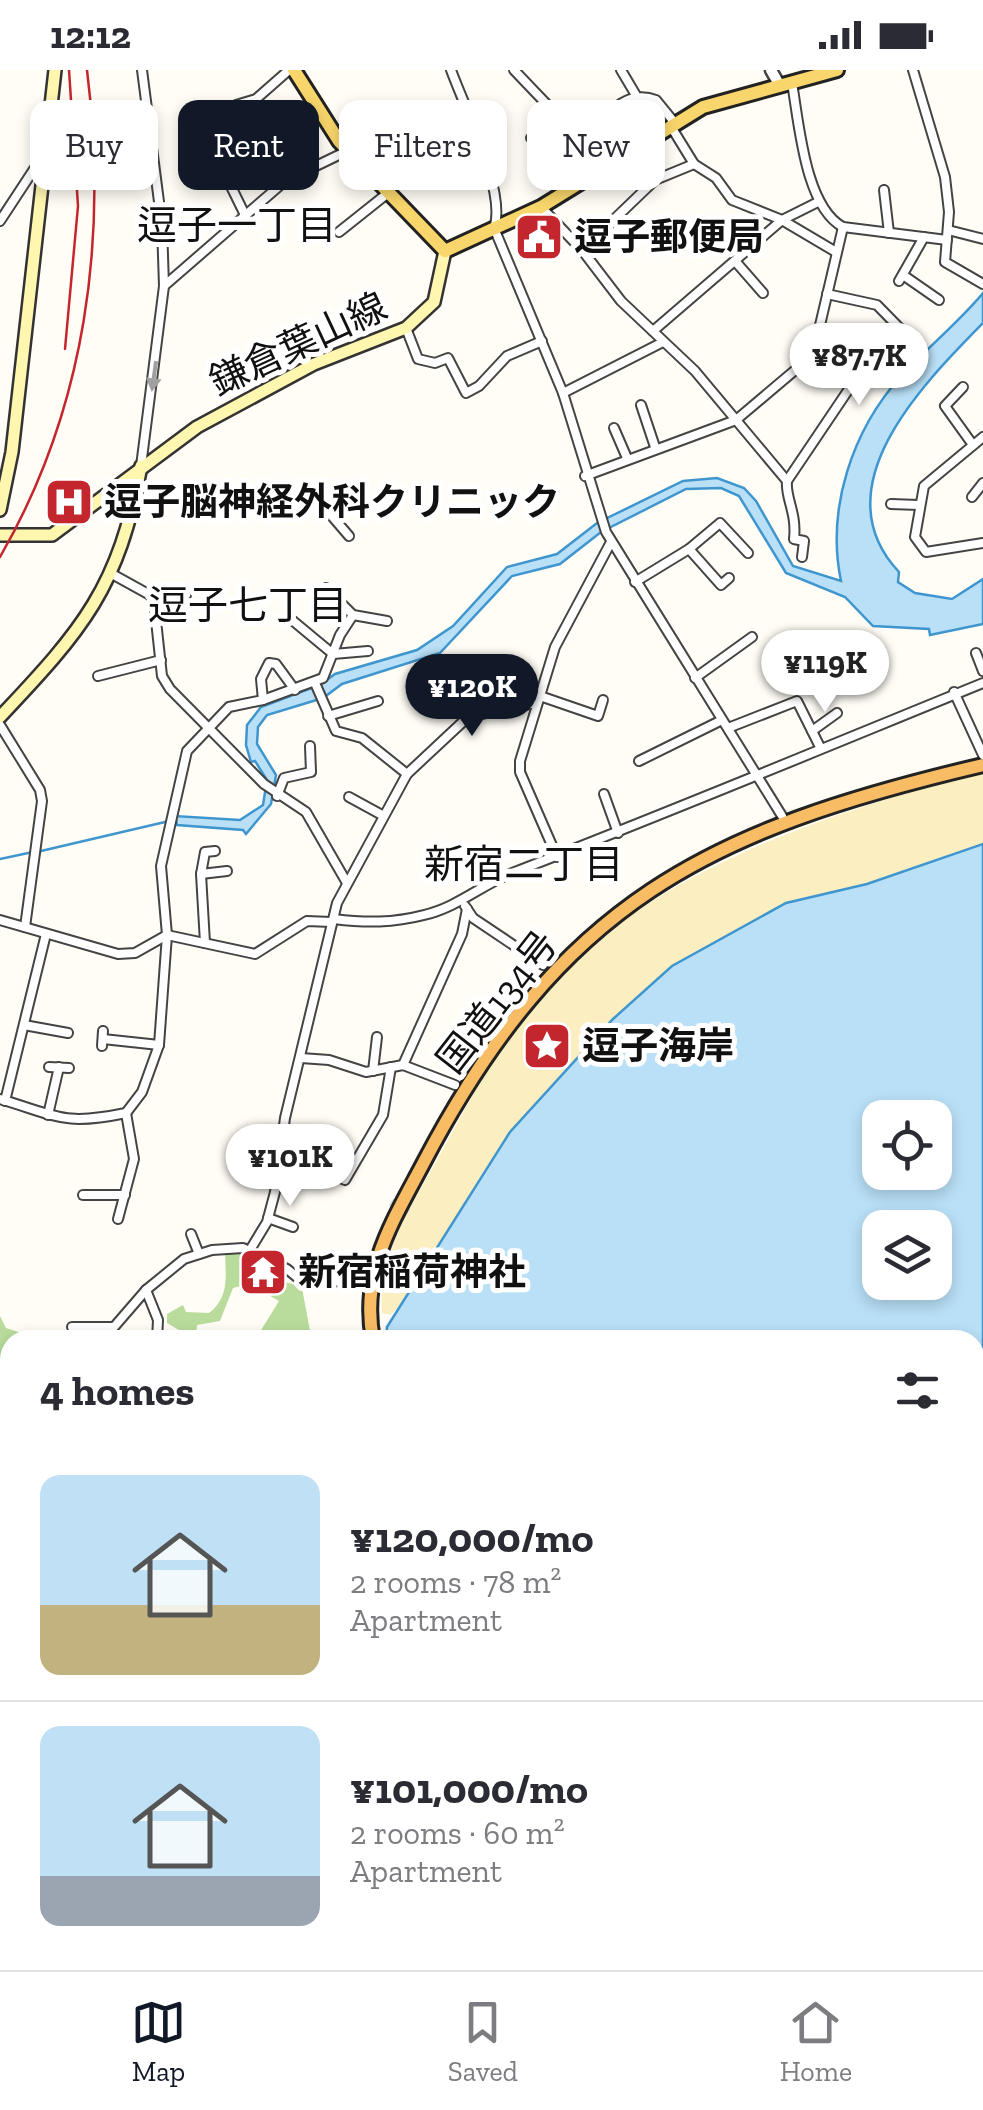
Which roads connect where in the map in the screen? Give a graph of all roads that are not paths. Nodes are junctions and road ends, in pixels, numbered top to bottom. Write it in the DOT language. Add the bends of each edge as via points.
graph roads {
  1 [pos="55,70"];
  2 [pos="142,70"];
  3 [pos="291,70"];
  4 [pos="452,70"];
  5 [pos="514,70"];
  6 [pos="621,70"];
  7 [pos="771,70"];
  8 [pos="836,70"];
  9 [pos="912,70"];
  10 [pos="786,85"];
  11 [pos="637,97"];
  12 [pos="52,100"];
  13 [pos="543,100"];
  14 [pos="630,100"];
  15 [pos="672,124"];
  16 [pos="339,139"];
  17 [pos="339,154"];
  18 [pos="694,164"];
  19 [pos="30,177"];
  20 [pos="42,190"];
  21 [pos="385,190"];
  22 [pos="884,190"];
  23 [pos="388,193"];
  24 [pos="818,202"];
  25 [pos="541,207"];
  26 [pos="246,217"];
  27 [pos="782,220"];
  28 [pos="0,221"];
  29 [pos="843,227"];
  30 [pos="494,228"];
  31 [pos="339,232"];
  32 [pos="889,233"];
  33 [pos="948,235"];
  34 [pos="924,237"];
  35 [pos="983,239"];
  36 [pos="579,246"];
  37 [pos="445,251"];
  38 [pos="836,252"];
  39 [pos="736,261"];
  40 [pos="983,284"];
  41 [pos="164,286"];
  42 [pos="764,294"];
  43 [pos="827,294"];
  44 [pos="939,300"];
  45 [pos="406,328"];
  46 [pos="653,331"];
  47 [pos="819,333"];
  48 [pos="542,342"];
  49 [pos="663,342"];
  50 [pos="921,350"];
  51 [pos="876,368"];
  52 [pos="852,382"];
  53 [pos="964,387"];
  54 [pos="562,392"];
  55 [pos="640,404"];
  56 [pos="736,420"];
  57 [pos="614,428"];
  58 [pos="980,441"];
  59 [pos="655,447"];
  60 [pos="6,451"];
  61 [pos="627,458"];
  62 [pos="141,466"];
  63 [pos="585,476"];
  64 [pos="787,481"];
  65 [pos="983,483"];
  66 [pos="972,497"];
  67 [pos="891,504"];
  68 [pos="919,505"];
  69 [pos="0,510"];
  70 [pos="331,515"];
  71 [pos="0,535"];
  72 [pos="349,536"];
  73 [pos="611,542"];
  74 [pos="983,542"];
  75 [pos="689,549"];
  76 [pos="748,553"];
  77 [pos="802,557"];
  78 [pos="112,574"];
  79 [pos="729,578"];
  80 [pos="635,582"];
  81 [pos="326,588"];
  82 [pos="186,595"];
  83 [pos="154,602"];
  84 [pos="353,615"];
  85 [pos="292,620"];
  86 [pos="388,621"];
  87 [pos="752,637"];
  88 [pos="368,651"];
  89 [pos="976,653"];
  90 [pos="333,654"];
  91 [pos="161,660"];
  92 [pos="983,671"];
  93 [pos="98,676"];
  94 [pos="695,678"];
  95 [pos="983,683"];
  96 [pos="315,685"];
  97 [pos="295,690"];
  98 [pos="954,692"];
  99 [pos="536,699"];
  100 [pos="264,700"];
  101 [pos="603,700"];
  102 [pos="378,701"];
  103 [pos="837,713"];
  104 [pos="328,716"];
  105 [pos="0,717"];
  106 [pos="725,724"];
  107 [pos="0,725"];
  108 [pos="207,728"];
  109 [pos="812,730"];
  110 [pos="310,746"];
  111 [pos="820,747"];
  112 [pos="983,756"];
  113 [pos="639,761"];
  114 [pos="983,765"];
  115 [pos="758,773"];
  116 [pos="407,774"];
  117 [pos="276,794"];
  118 [pos="604,794"];
  119 [pos="349,797"];
  120 [pos="382,815"];
  121 [pos="782,816"];
  122 [pos="618,833"];
  123 [pos="216,852"];
  124 [pos="557,857"];
  125 [pos="228,872"];
  126 [pos="201,874"];
  127 [pos="347,883"];
  128 [pos="465,906"];
  129 [pos="0,920"];
  130 [pos="333,920"];
  131 [pos="25,926"];
  132 [pos="46,934"];
  133 [pos="167,934"];
  134 [pos="205,942"];
  135 [pos="543,966"];
  136 [pos="24,1025"];
  137 [pos="68,1033"];
  138 [pos="377,1037"];
  139 [pos="103,1039"];
  140 [pos="159,1045"];
  141 [pos="302,1058"];
  142 [pos="403,1065"];
  143 [pos="391,1067"];
  144 [pos="59,1068"];
  145 [pos="372,1070"];
  146 [pos="455,1086"];
  147 [pos="3,1100"];
  148 [pos="126,1114"];
  149 [pos="48,1115"];
  150 [pos="281,1154"];
  151 [pos="83,1196"];
  152 [pos="125,1196"];
  153 [pos="268,1218"];
  154 [pos="118,1219"];
  155 [pos="293,1227"];
  156 [pos="192,1234"];
  157 [pos="250,1250"];
  158 [pos="199,1254"];
  159 [pos="364,1280"];
  160 [pos="146,1290"];
  161 [pos="72,1326"];
  162 [pos="158,1330"];
  163 [pos="371,1330"];
  1 -- 12 [label="main road"];
  2 -- 41 [label="street"];
  3 -- 16 [label="main road"];
  3 -- 26 [label="street" via="256,99 236,104 221,166"];
  4 -- 30 [label="street" via="489,175"];
  5 -- 13 [label="street"];
  6 -- 11 [label="street"];
  7 -- 10 [label="street"];
  8 -- 10 [label="main road"];
  9 -- 33 [label="street" via="945,177"];
  10 -- 15 [label="main road" via="718,102"];
  10 -- 24 [label="street"];
  11 -- 14 [label="street"];
  11 -- 15 [label="street" via="656,100"];
  15 -- 18 [label="street"];
  15 -- 25 [label="main road"];
  17 -- 26 [label="street" via="284,181"];
  18 -- 27 [label="street" via="732,200"];
  18 -- 36 [label="street" via="655,180"];
  19 -- 28 [label="street"];
  20 -- 60 [label="main road"];
  21 -- 23 [label="main road"];
  22 -- 32 [label="street"];
  23 -- 31 [label="street"];
  23 -- 37 [label="main road"];
  24 -- 27 [label="street"];
  24 -- 29 [label="street"];
  25 -- 30 [label="main road"];
  25 -- 36 [label="street"];
  26 -- 41 [label="street"];
  27 -- 38 [label="street"];
  27 -- 39 [label="street"];
  29 -- 32 [label="street"];
  29 -- 38 [label="street"];
  30 -- 37 [label="main road"];
  30 -- 48 [label="street"];
  32 -- 34 [label="street"];
  33 -- 34 [label="street"];
  33 -- 35 [label="street"];
  33 -- 40 [label="street" via="945,262"];
  34 -- 44 [label="street" via="901,278"];
  36 -- 46 [label="street" via="621,302"];
  37 -- 45 [label="main road, 鎌倉葉山線" via="434,302"];
  38 -- 43 [label="street"];
  39 -- 42 [label="street"];
  39 -- 46 [label="street"];
  41 -- 62 [label="street, one-way"];
  43 -- 47 [label="street"];
  43 -- 50 [label="street" via="877,305"];
  45 -- 48 [label="street" via="418,359 448,358 466,393 507,356"];
  45 -- 62 [label="main road, 鎌倉葉山線" via="314,364 231,407"];
  46 -- 49 [label="street"];
  47 -- 52 [label="street"];
  47 -- 56 [label="street" via="813,354"];
  48 -- 54 [label="street"];
  49 -- 54 [label="street"];
  49 -- 56 [label="street"];
  51 -- 52 [label="street"];
  52 -- 64 [label="street"];
  53 -- 58 [label="street" via="944,406"];
  54 -- 63 [label="street"];
  55 -- 59 [label="street"];
  56 -- 59 [label="street"];
  56 -- 64 [label="street"];
  57 -- 61 [label="street"];
  58 -- 68 [label="street" via="929,478"];
  59 -- 61 [label="street"];
  60 -- 69 [label="main road"];
  61 -- 63 [label="street"];
  62 -- 71 [label="main road, 鎌倉葉山線" via="52,535"];
  62 -- 78 [label="main road"];
  63 -- 73 [label="street"];
  64 -- 77 [label="street" via="794,540 804,541"];
  65 -- 66 [label="street"];
  67 -- 68 [label="street"];
  68 -- 74 [label="street" via="915,536 926,552"];
  70 -- 72 [label="street"];
  73 -- 80 [label="street"];
  73 -- 99 [label="street" via="554,648"];
  75 -- 76 [label="street" via="720,523"];
  75 -- 79 [label="street" via="721,585"];
  75 -- 80 [label="street"];
  78 -- 83 [label="street"];
  78 -- 105 [label="main road" via="70,639"];
  80 -- 94 [label="street"];
  81 -- 84 [label="street"];
  82 -- 83 [label="street" via="174,610"];
  83 -- 91 [label="street"];
  84 -- 86 [label="street"];
  84 -- 90 [label="street"];
  85 -- 90 [label="street"];
  87 -- 94 [label="street"];
  88 -- 90 [label="street"];
  89 -- 92 [label="street"];
  90 -- 96 [label="street"];
  91 -- 93 [label="street"];
  91 -- 108 [label="street" via="170,689"];
  94 -- 106 [label="street"];
  95 -- 98 [label="street"];
  96 -- 97 [label="street"];
  96 -- 104 [label="street"];
  97 -- 100 [label="street"];
  97 -- 100 [label="street" via="272,662 261,679"];
  98 -- 111 [label="street"];
  98 -- 112 [label="street"];
  99 -- 101 [label="street" via="598,716"];
  99 -- 116 [label="street" via="468,718"];
  99 -- 124 [label="street" via="520,772"];
  100 -- 108 [label="street" via="229,707"];
  102 -- 104 [label="street"];
  103 -- 109 [label="street"];
  104 -- 116 [label="street" via="336,731 362,738"];
  106 -- 109 [label="street" via="797,701"];
  106 -- 113 [label="street"];
  106 -- 115 [label="street"];
  107 -- 131 [label="street" via="42,801"];
  108 -- 117 [label="street"];
  108 -- 133 [label="street" via="187,751 164,846"];
  109 -- 111 [label="street"];
  110 -- 117 [label="street" via="311,772 284,778"];
  111 -- 115 [label="street"];
  114 -- 163 [label="highway, 国道134号" via="808,815 726,848 650,889 572,950 468,1082 385,1238 369,1285"];
  115 -- 121 [label="street"];
  115 -- 122 [label="street"];
  116 -- 120 [label="street"];
  117 -- 127 [label="street" via="306,812"];
  118 -- 122 [label="street"];
  119 -- 120 [label="street"];
  120 -- 127 [label="street"];
  122 -- 124 [label="street"];
  123 -- 126 [label="street" via="205,852"];
  124 -- 128 [label="street" via="503,876"];
  125 -- 126 [label="street"];
  126 -- 134 [label="street"];
  127 -- 130 [label="street"];
  128 -- 130 [label="street" via="398,921"];
  128 -- 135 [label="street"];
  128 -- 142 [label="street" via="462,934"];
  129 -- 131 [label="street"];
  130 -- 134 [label="street" via="307,922 255,954"];
  130 -- 141 [label="street" via="306,1016"];
  131 -- 132 [label="street"];
  132 -- 133 [label="street" via="118,954"];
  132 -- 136 [label="street"];
  133 -- 134 [label="street"];
  133 -- 140 [label="street"];
  136 -- 137 [label="street"];
  136 -- 147 [label="street"];
  138 -- 145 [label="street"];
  139 -- 140 [label="street"];
  140 -- 148 [label="street"];
  141 -- 145 [label="street"];
  141 -- 150 [label="street"];
  142 -- 143 [label="street"];
  142 -- 146 [label="street"];
  143 -- 145 [label="street"];
  143 -- 150 [label="street" via="384,1115 345,1180"];
  144 -- 149 [label="street"];
  147 -- 149 [label="street"];
  148 -- 149 [label="street" via="84,1122"];
  148 -- 152 [label="street" via="134,1159"];
  150 -- 153 [label="street"];
  151 -- 152 [label="street"];
  152 -- 154 [label="street"];
  153 -- 155 [label="street"];
  153 -- 157 [label="street"];
  156 -- 158 [label="street"];
  157 -- 158 [label="street"];
  157 -- 159 [label="street" via="304,1283"];
  158 -- 160 [label="street" via="173,1265"];
  160 -- 161 [label="street" via="114,1327"];
  160 -- 162 [label="street"];
}
